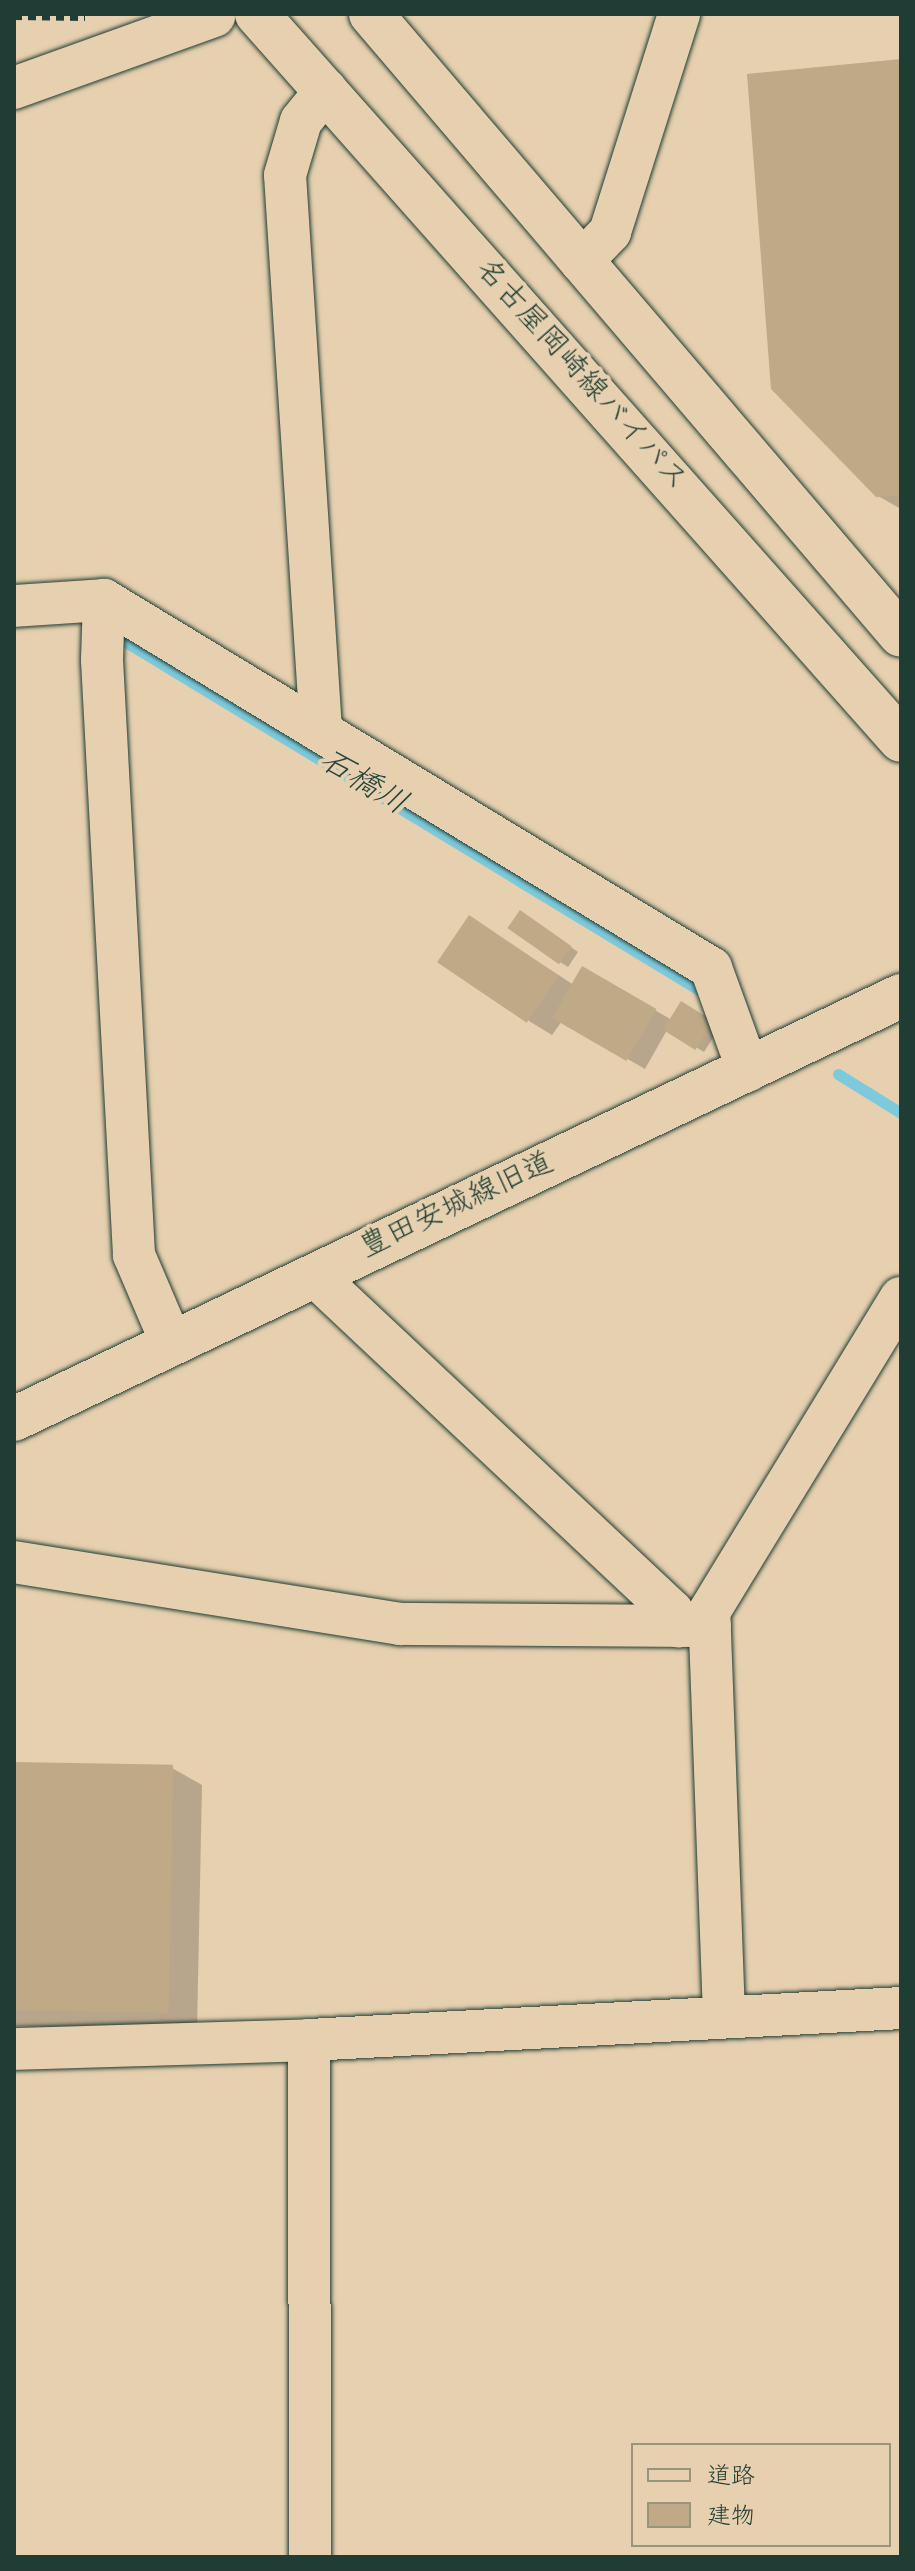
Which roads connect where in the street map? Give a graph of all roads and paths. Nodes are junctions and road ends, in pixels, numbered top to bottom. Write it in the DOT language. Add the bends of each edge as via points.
graph roads {
  1 [pos="257,14"];
  2 [pos="371,14"];
  3 [pos="679,14"];
  4 [pos="214,16"];
  5 [pos="14,17"];
  6 [pos="90,19"];
  7 [pos="14,88"];
  8 [pos="326,90"];
  9 [pos="581,262"];
  10 [pos="14,606"];
  11 [pos="104,606"];
  12 [pos="901,635"];
  13 [pos="321,730"];
  14 [pos="901,740"];
  15 [pos="901,996"];
  16 [pos="748,1070"];
  17 [pos="315,1276"];
  18 [pos="901,1298"];
  19 [pos="172,1344"];
  20 [pos="14,1419"];
  21 [pos="14,1562"];
  22 [pos="694,1626"];
  23 [pos="901,2008"];
  24 [pos="724,2015"];
  25 [pos="309,2040"];
  26 [pos="14,2049"];
  27 [pos="310,2557"];
  1 -- 8 [label="main road, 名古屋岡崎線バイパス"];
  2 -- 9 [label="main road"];
  3 -- 9 [label="street" via="610,232"];
  4 -- 7 [label="street"];
  5 -- 6 [label="path"];
  8 -- 13 [label="street" via="301,121 285,175"];
  8 -- 14 [label="main road, 名古屋岡崎線バイパス"];
  9 -- 12 [label="main road"];
  10 -- 11 [label="street"];
  11 -- 13 [label="street"];
  11 -- 19 [label="street" via="102,660 134,1255"];
  13 -- 16 [label="street" via="711,968"];
  15 -- 16 [label="main road, 豊田安城線旧道"];
  16 -- 17 [label="main road, 豊田安城線旧道"];
  17 -- 19 [label="main road, 豊田安城線旧道"];
  17 -- 22 [label="street"];
  18 -- 22 [label="street" via="709,1612"];
  19 -- 20 [label="main road, 豊田安城線旧道"];
  21 -- 22 [label="street" via="400,1624"];
  22 -- 24 [label="street"];
  23 -- 24 [label="street"];
  24 -- 25 [label="street"];
  25 -- 26 [label="street"];
  25 -- 27 [label="street"];
}
